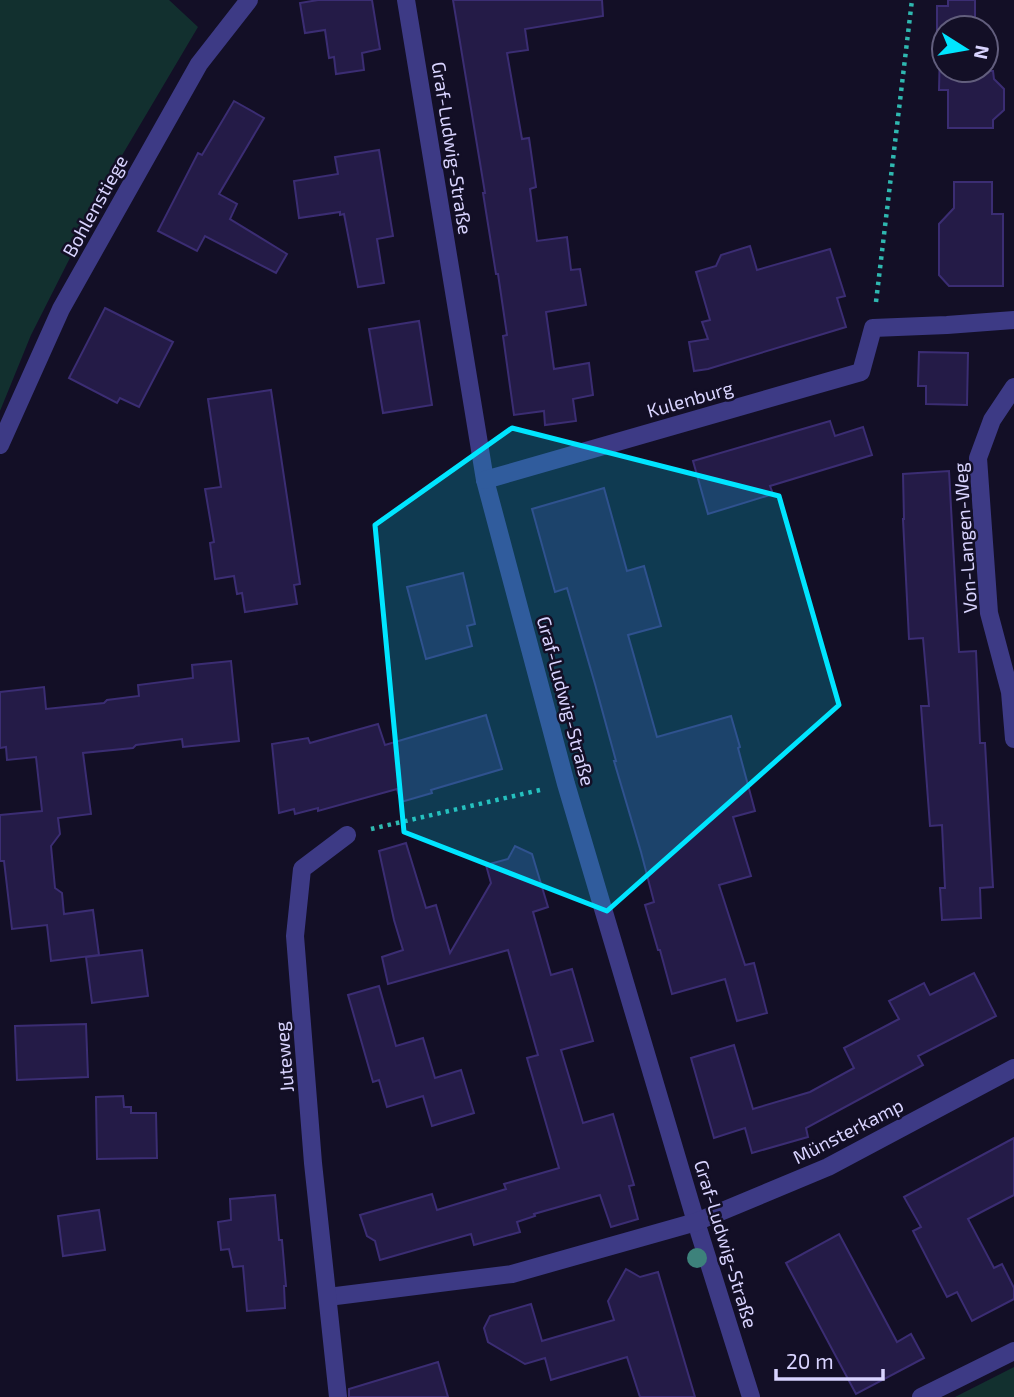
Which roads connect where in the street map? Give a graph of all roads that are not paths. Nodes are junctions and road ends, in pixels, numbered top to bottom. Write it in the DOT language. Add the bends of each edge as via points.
graph roads {
  1 [pos="248,0"];
  2 [pos="406,0"];
  3 [pos="1014,320"];
  4 [pos="1014,387"];
  5 [pos="0,445"];
  6 [pos="485,480"];
  7 [pos="1012,691"];
  8 [pos="1014,739"];
  9 [pos="346,835"];
  10 [pos="1014,1068"];
  11 [pos="696,1223"];
  12 [pos="328,1297"];
  13 [pos="1014,1351"];
  14 [pos="338,1397"];
  15 [pos="751,1397"];
  16 [pos="921,1397"];
  1 -- 5 [label="street, Bohlenstiege" via="199,64 61,309"];
  2 -- 6 [label="street, Graf-Ludwig-Straße"];
  3 -- 6 [label="street, Kulenburg" via="873,327 862,372"];
  4 -- 7 [label="street, Von-Langen-Weg" via="992,419 978,458 989,613"];
  6 -- 11 [label="street, Graf-Ludwig-Straße" via="566,784"];
  7 -- 8 [label="street, Von-Langen-Weg"];
  9 -- 12 [label="street, Juteweg" via="302,869 295,936"];
  10 -- 11 [label="street, Münsterkamp" via="828,1167"];
  11 -- 12 [label="street" via="512,1274"];
  11 -- 15 [label="street, Graf-Ludwig-Straße"];
  12 -- 14 [label="street, Juteweg"];
  13 -- 16 [label="street"];
}
